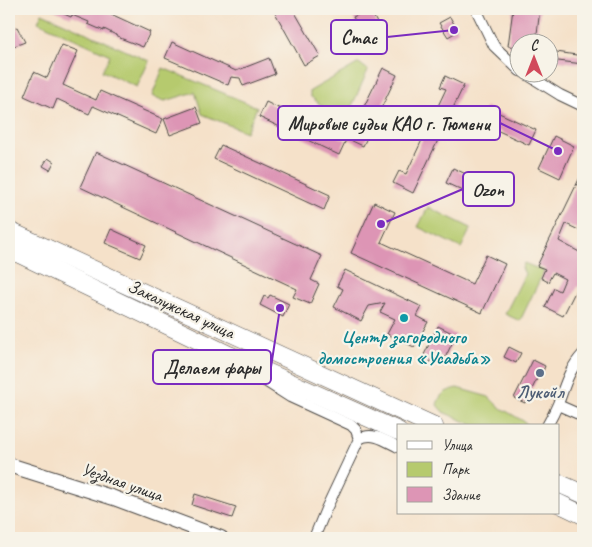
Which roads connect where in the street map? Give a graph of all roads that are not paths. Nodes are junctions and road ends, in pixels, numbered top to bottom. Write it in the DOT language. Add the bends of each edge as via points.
graph roads {
  1 [pos="476,9"];
  2 [pos="510,61"];
  3 [pos="539,82"];
  4 [pos="583,106"];
  5 [pos="9,232"];
  6 [pos="9,249"];
  7 [pos="583,354"];
  8 [pos="230,355"];
  9 [pos="558,405"];
  10 [pos="583,416"];
  11 [pos="430,424"];
  12 [pos="549,424"];
  13 [pos="397,431"];
  14 [pos="359,439"];
  15 [pos="397,446"];
  16 [pos="9,465"];
  17 [pos="560,484"];
  18 [pos="582,491"];
  19 [pos="560,504"];
  20 [pos="583,515"];
  21 [pos="221,538"];
  22 [pos="314,538"];
  1 -- 2 [label="street" via="494,46"];
  3 -- 4 [label="street"];
  5 -- 11 [label="highway, Закалужская улица"];
  6 -- 8 [label="highway"];
  7 -- 9 [label="street" via="566,379"];
  8 -- 13 [label="highway"];
  8 -- 14 [label="street" via="255,376 290,397 351,425"];
  9 -- 10 [label="street"];
  9 -- 12 [label="street"];
  14 -- 15 [label="street" via="369,435"];
  14 -- 22 [label="street"];
  16 -- 21 [label="street, Уездная улица" via="114,498"];
  17 -- 18 [label="highway"];
  19 -- 20 [label="highway"];
}
